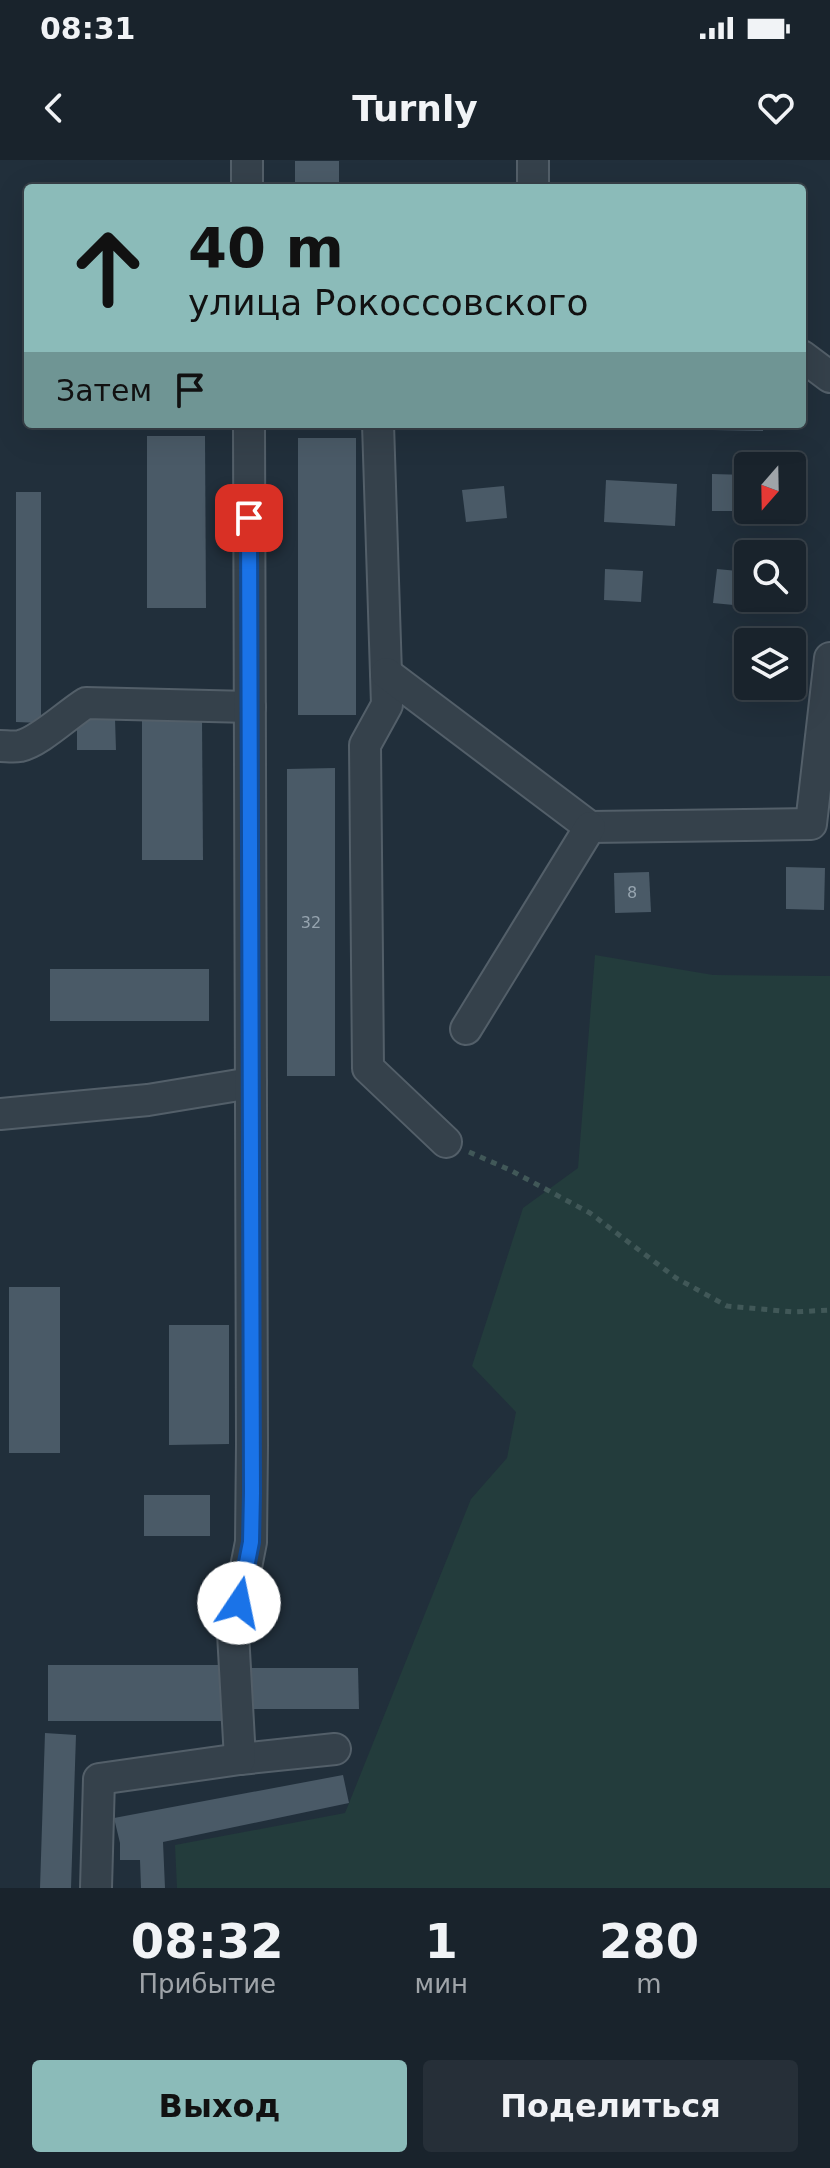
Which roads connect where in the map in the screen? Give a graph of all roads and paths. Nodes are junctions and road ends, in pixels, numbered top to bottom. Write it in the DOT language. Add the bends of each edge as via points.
graph roads {
  1 [pos="247,160"];
  2 [pos="533,160"];
  3 [pos="247,184"];
  4 [pos="533,184"];
  5 [pos="806,359"];
  6 [pos="830,377"];
  7 [pos="249,428"];
  8 [pos="378,428"];
  9 [pos="830,658"];
  10 [pos="386,673"];
  11 [pos="250,707"];
  12 [pos="0,746"];
  13 [pos="590,827"];
  14 [pos="466,1029"];
  15 [pos="251,1083"];
  16 [pos="0,1114"];
  17 [pos="446,1142"];
  18 [pos="830,1310"];
  19 [pos="335,1749"];
  20 [pos="240,1759"];
  21 [pos="96,1888"];
  1 -- 3 [label="street"];
  2 -- 4 [label="street"];
  5 -- 6 [label="street"];
  7 -- 11 [label="street"];
  8 -- 10 [label="street"];
  9 -- 13 [label="street" via="811,824"];
  10 -- 13 [label="street"];
  10 -- 17 [label="street" via="387,705 365,745 368,1068"];
  11 -- 12 [label="street" via="86,703 40,737 21,746"];
  11 -- 15 [label="street"];
  13 -- 14 [label="street"];
  15 -- 16 [label="street" via="148,1100"];
  15 -- 20 [label="street" via="251,1542 233,1633"];
  17 -- 18 [label="path" via="590,1213 676,1278 727,1306"];
  19 -- 20 [label="street"];
  20 -- 21 [label="street" via="99,1779"];
}
